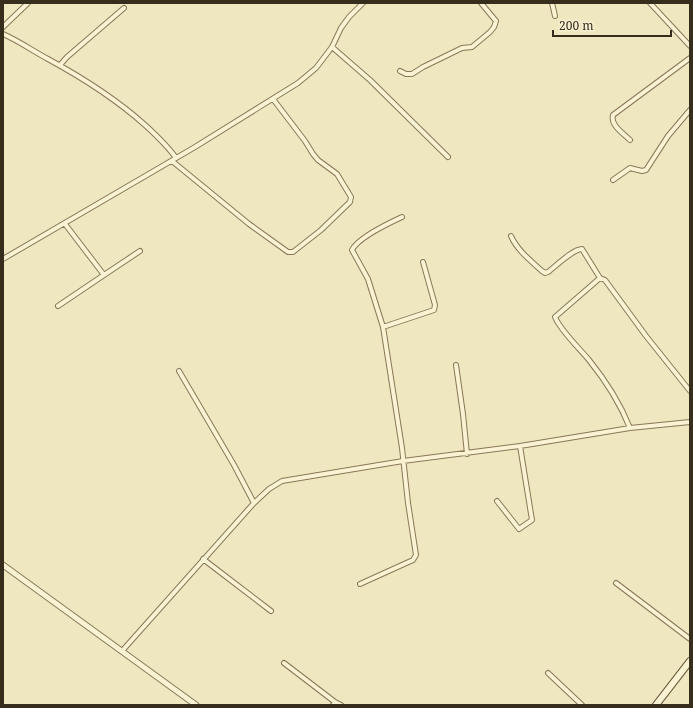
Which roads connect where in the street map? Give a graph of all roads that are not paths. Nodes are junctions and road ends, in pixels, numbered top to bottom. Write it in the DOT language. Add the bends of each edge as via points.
graph roads {
  1 [pos="28,3"];
  2 [pos="363,3"];
  3 [pos="481,3"];
  4 [pos="552,3"];
  5 [pos="650,3"];
  6 [pos="124,8"];
  7 [pos="555,16"];
  8 [pos="3,27"];
  9 [pos="3,34"];
  10 [pos="690,46"];
  11 [pos="332,47"];
  12 [pos="690,58"];
  13 [pos="60,65"];
  14 [pos="400,71"];
  15 [pos="273,99"];
  16 [pos="690,110"];
  17 [pos="630,140"];
  18 [pos="448,157"];
  19 [pos="174,159"];
  20 [pos="613,180"];
  21 [pos="402,218"];
  22 [pos="65,224"];
  23 [pos="511,236"];
  24 [pos="140,251"];
  25 [pos="3,259"];
  26 [pos="423,262"];
  27 [pos="104,275"];
  28 [pos="600,278"];
  29 [pos="58,306"];
  30 [pos="383,327"];
  31 [pos="456,365"];
  32 [pos="179,370"];
  33 [pos="690,391"];
  34 [pos="690,422"];
  35 [pos="630,428"];
  36 [pos="520,446"];
  37 [pos="467,454"];
  38 [pos="403,461"];
  39 [pos="497,501"];
  40 [pos="254,502"];
  41 [pos="203,560"];
  42 [pos="3,565"];
  43 [pos="616,583"];
  44 [pos="360,584"];
  45 [pos="271,611"];
  46 [pos="690,639"];
  47 [pos="122,651"];
  48 [pos="690,661"];
  49 [pos="284,663"];
  50 [pos="548,672"];
  51 [pos="334,703"];
  52 [pos="196,705"];
  53 [pos="341,705"];
  54 [pos="582,705"];
  55 [pos="656,705"];
  1 -- 8 [label="street"];
  2 -- 11 [label="street" via="349,16"];
  3 -- 14 [label="street" via="496,21 490,32 472,47 462,48 414,74"];
  4 -- 7 [label="street"];
  5 -- 10 [label="street"];
  6 -- 13 [label="street"];
  9 -- 13 [label="street"];
  11 -- 15 [label="street" via="316,68"];
  11 -- 18 [label="street" via="370,80"];
  12 -- 17 [label="street" via="613,115 614,124"];
  13 -- 19 [label="street" via="122,105 167,145"];
  15 -- 19 [label="street"];
  15 -- 19 [label="street" via="318,160 337,174 351,197 350,202 322,230 293,252 288,252 249,224"];
  16 -- 20 [label="street" via="668,136 646,170 630,168"];
  19 -- 22 [label="street"];
  21 -- 30 [label="street" via="360,240 352,250 368,279"];
  22 -- 25 [label="street"];
  22 -- 27 [label="street"];
  23 -- 28 [label="street" via="517,246 543,273 581,249"];
  24 -- 27 [label="street"];
  26 -- 30 [label="street" via="435,305 434,310"];
  27 -- 29 [label="street"];
  28 -- 33 [label="street" via="605,280"];
  28 -- 35 [label="street" via="555,317 607,384"];
  30 -- 38 [label="street"];
  31 -- 37 [label="street"];
  32 -- 40 [label="street"];
  34 -- 35 [label="street"];
  35 -- 36 [label="street"];
  36 -- 37 [label="street"];
  36 -- 39 [label="street" via="532,520 519,529"];
  37 -- 38 [label="street"];
  38 -- 40 [label="street" via="282,482"];
  38 -- 44 [label="street" via="415,558"];
  40 -- 41 [label="street"];
  41 -- 45 [label="street"];
  41 -- 47 [label="street"];
  42 -- 47 [label="street"];
  43 -- 46 [label="street"];
  47 -- 52 [label="street"];
  48 -- 55 [label="main road"];
  49 -- 51 [label="street"];
  50 -- 54 [label="street"];
  51 -- 53 [label="street"];
}
